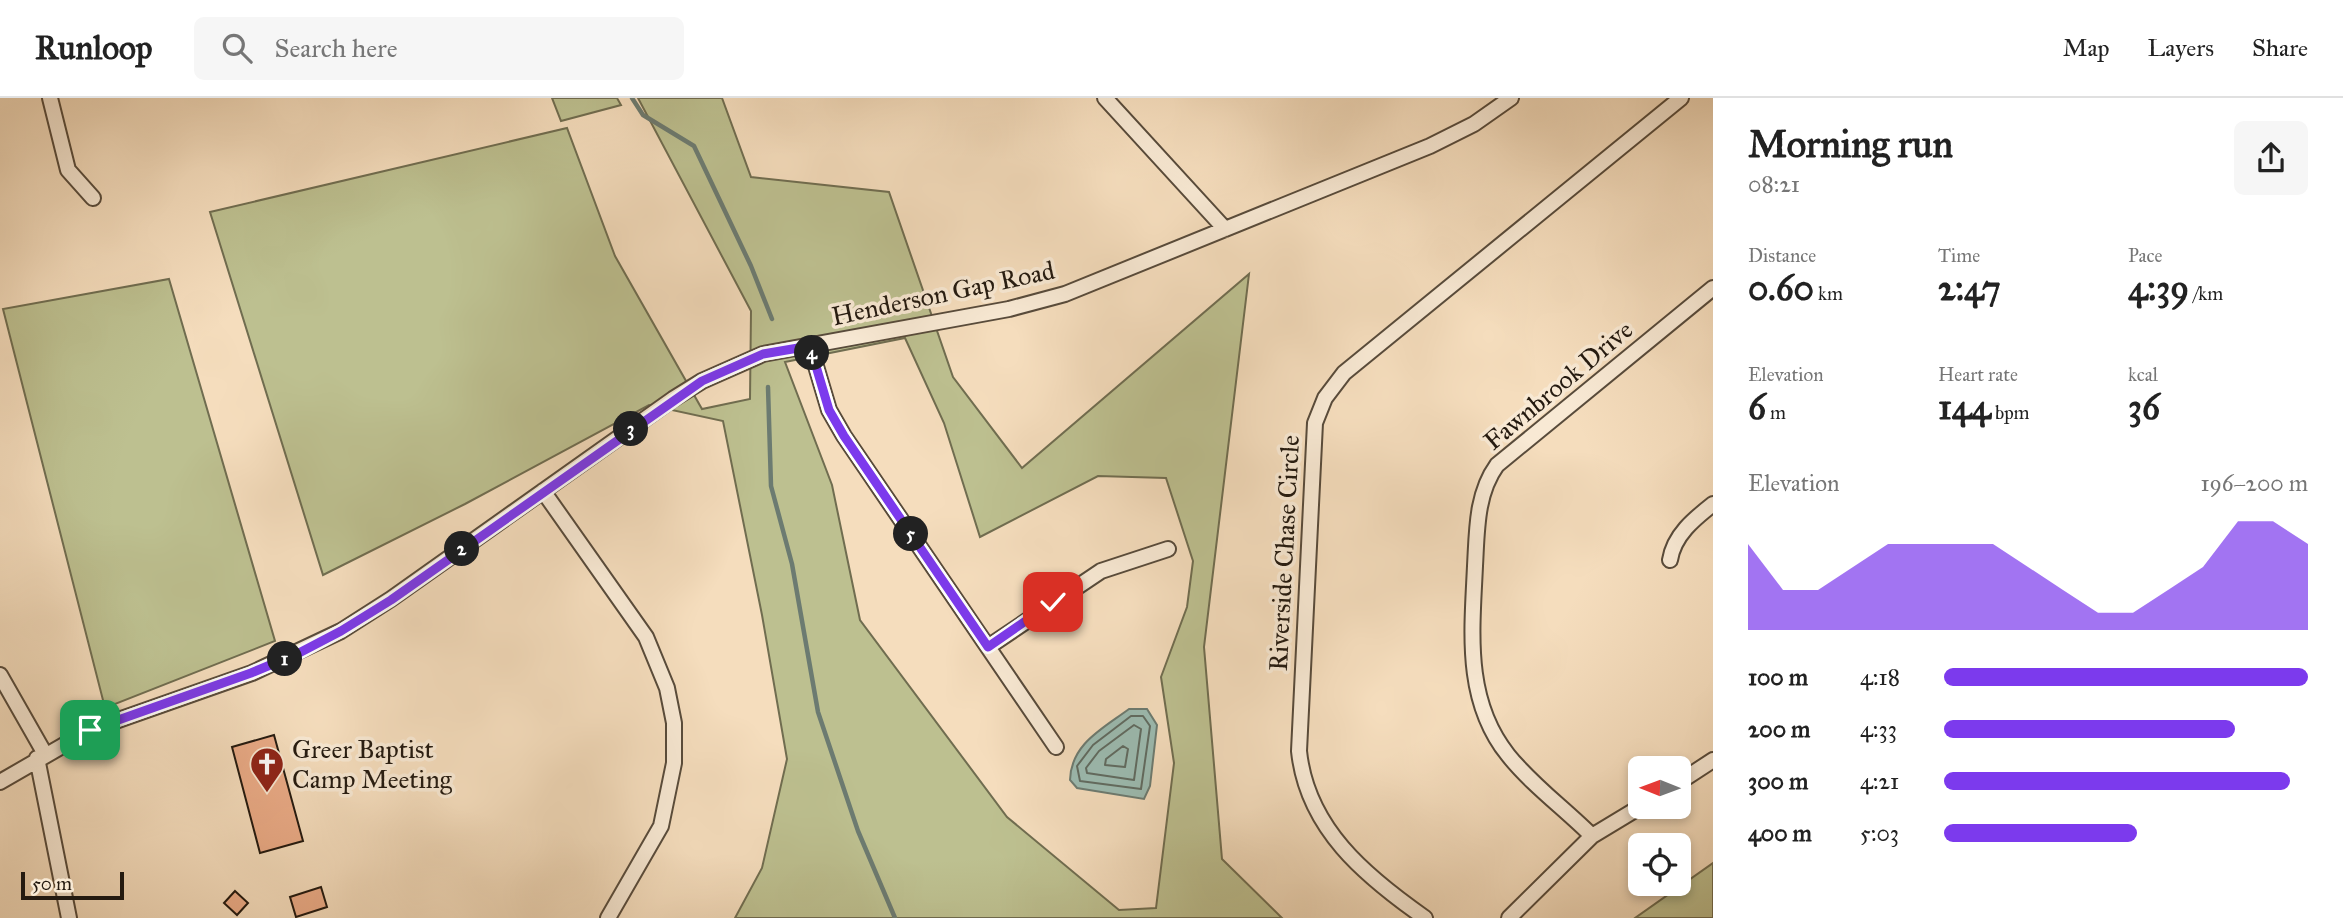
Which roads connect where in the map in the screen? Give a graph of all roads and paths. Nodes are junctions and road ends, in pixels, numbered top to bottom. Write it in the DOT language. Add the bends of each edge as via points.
graph roads {
  1 [pos="50,98"];
  2 [pos="1105,98"];
  3 [pos="1511,98"];
  4 [pos="1681,98"];
  5 [pos="93,198"];
  6 [pos="1225,229"];
  7 [pos="1713,288"];
  8 [pos="810,346"];
  9 [pos="543,491"];
  10 [pos="1713,504"];
  11 [pos="1168,549"];
  12 [pos="1670,560"];
  13 [pos="988,647"];
  14 [pos="0,676"];
  15 [pos="1056,747"];
  16 [pos="41,756"];
  17 [pos="1713,760"];
  18 [pos="1691,774"];
  19 [pos="0,782"];
  20 [pos="1628,814"];
  21 [pos="1592,836"];
  22 [pos="69,918"];
  23 [pos="608,918"];
  24 [pos="1425,918"];
  25 [pos="1509,918"];
  1 -- 5 [label="street" via="68,170"];
  2 -- 6 [label="street"];
  3 -- 6 [label="street, Henderson Gap Road" via="1474,124 1430,146"];
  4 -- 24 [label="street, Riverside Chase Circle" via="1344,373 1325,398 1315,423 1301,771 1314,809 1335,842"];
  6 -- 8 [label="street, Henderson Gap Road" via="1043,301"];
  7 -- 21 [label="street, Fawnbrook Drive" via="1497,464 1483,489 1472,638 1479,701 1510,757"];
  8 -- 9 [label="street, Henderson Gap Road" via="763,354 702,381"];
  8 -- 13 [label="street" via="829,410 844,436"];
  9 -- 16 [label="street, Henderson Gap Road" via="341,631 251,673 90,730"];
  9 -- 23 [label="street" via="646,637 667,688 674,723 674,763 661,826"];
  10 -- 12 [label="street" via="1676,541"];
  11 -- 13 [label="street" via="1101,571"];
  13 -- 15 [label="street"];
  14 -- 16 [label="street"];
  16 -- 19 [label="street, Henderson Gap Road"];
  16 -- 22 [label="street"];
  17 -- 18 [label="street"];
  20 -- 21 [label="street"];
  21 -- 25 [label="street"];
}
